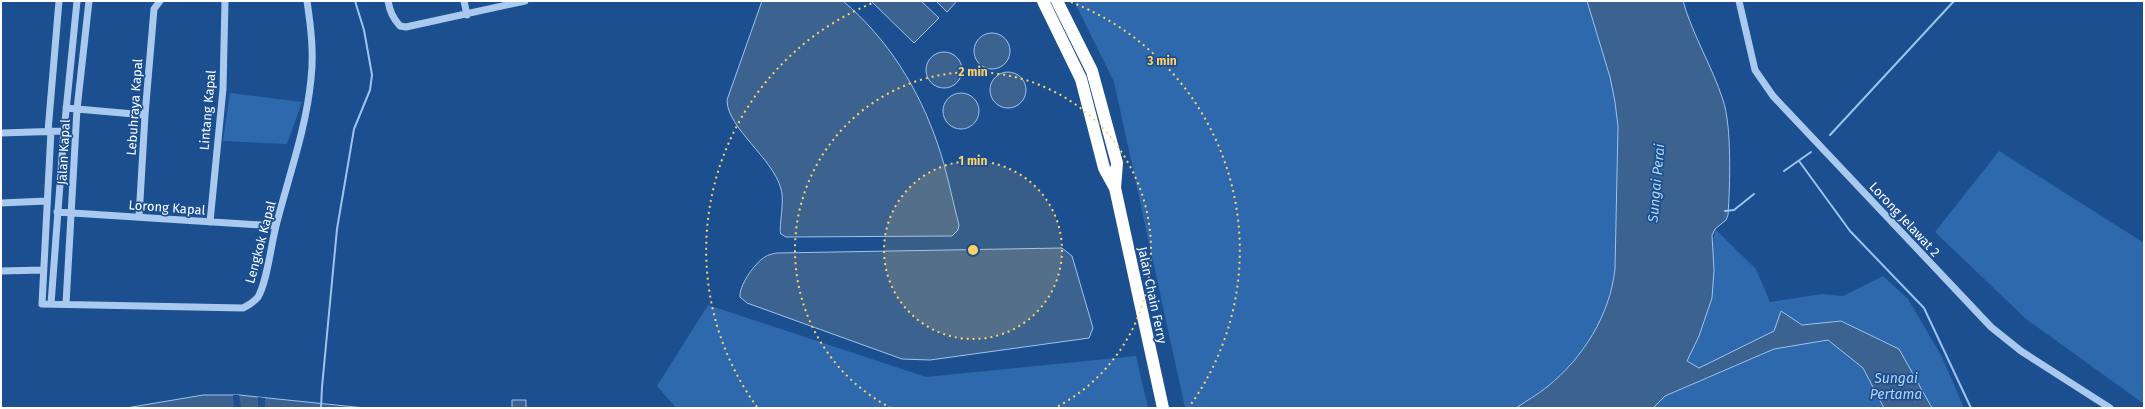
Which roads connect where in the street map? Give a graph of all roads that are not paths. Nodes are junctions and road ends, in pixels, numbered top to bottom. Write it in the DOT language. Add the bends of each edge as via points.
graph roads {
  1 [pos="59,1"];
  2 [pos="77,1"];
  3 [pos="89,1"];
  4 [pos="160,1"];
  5 [pos="225,1"];
  6 [pos="307,1"];
  7 [pos="388,1"];
  8 [pos="464,1"];
  9 [pos="525,1"];
  10 [pos="1043,1"];
  11 [pos="1057,1"];
  12 [pos="1739,1"];
  13 [pos="467,15"];
  14 [pos="66,108"];
  15 [pos="77,109"];
  16 [pos="145,115"];
  17 [pos="50,131"];
  18 [pos="64,131"];
  19 [pos="1,133"];
  20 [pos="1115,188"];
  21 [pos="47,201"];
  22 [pos="1,202"];
  23 [pos="57,212"];
  24 [pos="71,213"];
  25 [pos="139,217"];
  26 [pos="210,222"];
  27 [pos="276,226"];
  28 [pos="43,270"];
  29 [pos="1,271"];
  30 [pos="42,304"];
  31 [pos="52,304"];
  32 [pos="66,304"];
  33 [pos="1163,408"];
  34 [pos="2110,408"];
  1 -- 17 [label="street, Jalan Kapal"];
  2 -- 14 [label="street, Jalan Kapal"];
  3 -- 15 [label="street, Jalan Kapal"];
  4 -- 16 [label="street, Lebuhraya Kapal" via="154,9"];
  5 -- 26 [label="street, Lintang Kapal" via="222,89"];
  6 -- 27 [label="street, Lengkok Kapal" via="314,50 310,97 298,152"];
  7 -- 13 [label="street" via="390,12 400,26"];
  8 -- 13 [label="street"];
  9 -- 13 [label="street"];
  10 -- 20 [label="highway, Jalan Chain Ferry" via="1081,80 1104,168"];
  11 -- 20 [label="highway, Jalan Chain Ferry" via="1092,71 1117,164"];
  12 -- 34 [label="street, Lorong Jelawat 2" via="1755,70 1773,96 1990,328"];
  14 -- 15 [label="street"];
  14 -- 18 [label="street, Jalan Kapal"];
  15 -- 16 [label="street"];
  15 -- 24 [label="street, Jalan Kapal"];
  16 -- 25 [label="street, Lebuhraya Kapal"];
  17 -- 18 [label="street"];
  17 -- 19 [label="street"];
  17 -- 21 [label="street, Jalan Kapal"];
  18 -- 23 [label="street, Jalan Kapal"];
  20 -- 33 [label="highway, Jalan Chain Ferry"];
  21 -- 22 [label="street"];
  21 -- 28 [label="street, Jalan Kapal"];
  23 -- 24 [label="street, Lorong Kapal"];
  23 -- 31 [label="street, Jalan Kapal"];
  24 -- 25 [label="street, Lorong Kapal"];
  24 -- 32 [label="street, Jalan Kapal"];
  25 -- 26 [label="street, Lorong Kapal"];
  26 -- 27 [label="street, Lorong Kapal"];
  27 -- 32 [label="street, Lengkok Kapal" via="258,296 244,308"];
  28 -- 29 [label="street"];
  28 -- 30 [label="street, Jalan Kapal"];
  30 -- 31 [label="street, Lengkok Kapal"];
  31 -- 32 [label="street, Lengkok Kapal"];
}
